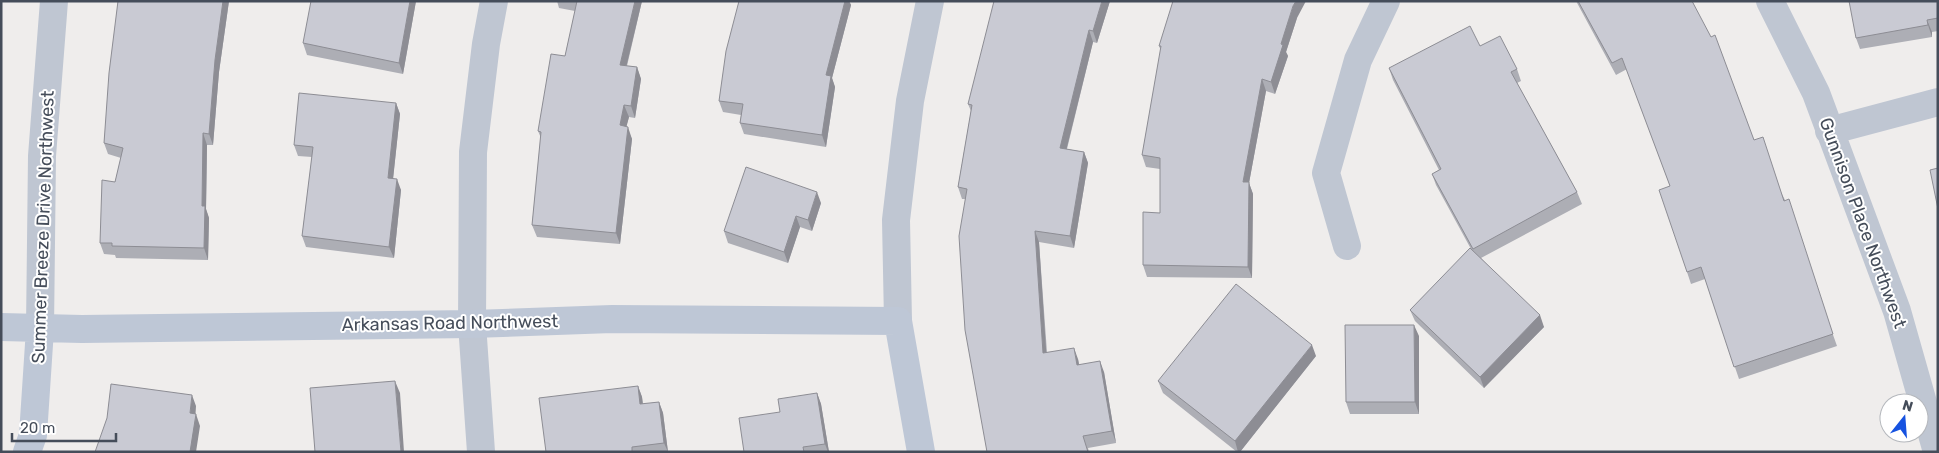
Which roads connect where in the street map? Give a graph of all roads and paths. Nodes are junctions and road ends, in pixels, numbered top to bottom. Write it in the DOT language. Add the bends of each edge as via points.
graph roads {
  1 [pos="54,1"];
  2 [pos="494,1"];
  3 [pos="930,1"];
  4 [pos="1386,1"];
  5 [pos="1770,1"];
  6 [pos="1938,102"];
  7 [pos="1829,131"];
  8 [pos="1347,246"];
  9 [pos="898,322"];
  10 [pos="472,324"];
  11 [pos="1,327"];
  12 [pos="40,329"];
  13 [pos="27,452"];
  14 [pos="481,452"];
  15 [pos="921,452"];
  16 [pos="1937,452"];
  1 -- 12 [label="street, Summer Breeze Drive Northwest" via="42,156"];
  2 -- 10 [label="street" via="473,152"];
  3 -- 9 [label="street" via="910,101 896,220"];
  4 -- 8 [label="street" via="1358,60 1326,173"];
  5 -- 7 [label="street, Gunnison Place Northwest" via="1816,93"];
  6 -- 7 [label="street"];
  7 -- 16 [label="street, Gunnison Place Northwest" via="1897,311"];
  9 -- 10 [label="street, Arkansas Road Northwest" via="612,319"];
  9 -- 15 [label="street"];
  10 -- 12 [label="street, Arkansas Road Northwest"];
  10 -- 14 [label="street"];
  11 -- 12 [label="street, Arkansas Road Northwest"];
  12 -- 13 [label="street, Summer Breeze Drive Northwest" via="33,434"];
}
